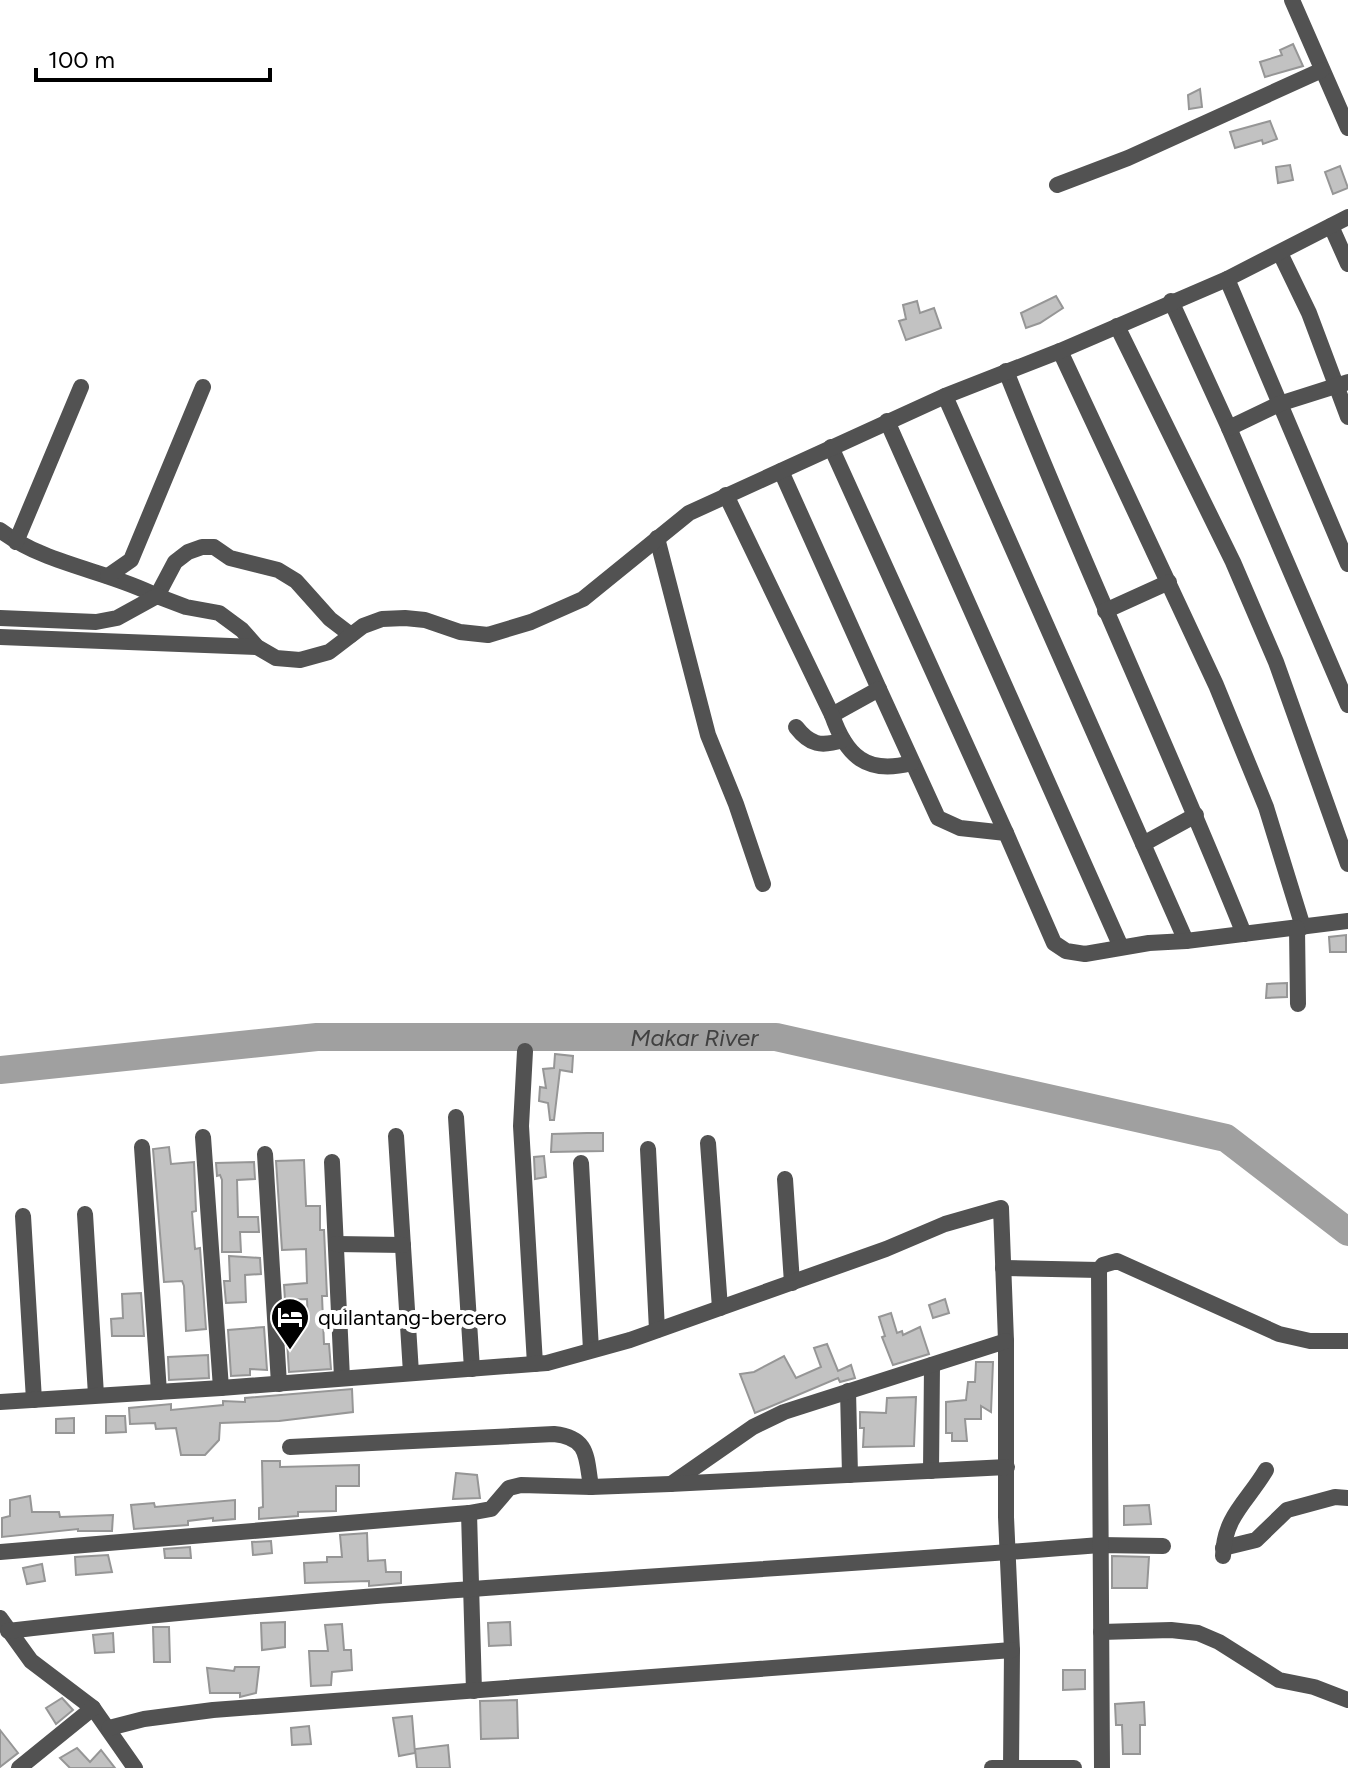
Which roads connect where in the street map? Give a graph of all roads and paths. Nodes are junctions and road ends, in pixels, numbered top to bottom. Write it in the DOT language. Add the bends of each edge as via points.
graph roads {
  1 [pos="1292,0"];
  2 [pos="1322,70"];
  3 [pos="1348,128"];
  4 [pos="1057,185"];
  5 [pos="1348,217"];
  6 [pos="1331,226"];
  7 [pos="1280,253"];
  8 [pos="1348,264"];
  9 [pos="1227,279"];
  10 [pos="1171,301"];
  11 [pos="1117,326"];
  12 [pos="1060,351"];
  13 [pos="1006,371"];
  14 [pos="1342,384"];
  15 [pos="81,387"];
  16 [pos="203,387"];
  17 [pos="945,396"];
  18 [pos="1279,404"];
  19 [pos="1348,417"];
  20 [pos="887,421"];
  21 [pos="1229,428"];
  22 [pos="831,447"];
  23 [pos="781,471"];
  24 [pos="726,495"];
  25 [pos="0,530"];
  26 [pos="1343,536"];
  27 [pos="657,538"];
  28 [pos="16,542"];
  29 [pos="1348,564"];
  30 [pos="108,576"];
  31 [pos="1169,582"];
  32 [pos="157,596"];
  33 [pos="1105,611"];
  34 [pos="0,618"];
  35 [pos="351,635"];
  36 [pos="0,637"];
  37 [pos="257,647"];
  38 [pos="879,689"];
  39 [pos="1348,705"];
  40 [pos="832,715"];
  41 [pos="796,727"];
  42 [pos="843,740"];
  43 [pos="904,765"];
  44 [pos="1196,815"];
  45 [pos="1006,833"];
  46 [pos="1143,844"];
  47 [pos="1348,864"];
  48 [pos="763,884"];
  49 [pos="1348,921"];
  50 [pos="1300,928"];
  51 [pos="1244,934"];
  52 [pos="1186,941"];
  53 [pos="1121,947"];
  54 [pos="1298,1004"];
  55 [pos="525,1051"];
  56 [pos="456,1117"];
  57 [pos="396,1136"];
  58 [pos="203,1137"];
  59 [pos="708,1143"];
  60 [pos="142,1147"];
  61 [pos="648,1149"];
  62 [pos="265,1154"];
  63 [pos="332,1162"];
  64 [pos="581,1163"];
  65 [pos="785,1179"];
  66 [pos="85,1214"];
  67 [pos="23,1216"];
  68 [pos="336,1244"];
  69 [pos="403,1245"];
  70 [pos="1003,1268"];
  71 [pos="1099,1270"];
  72 [pos="792,1283"];
  73 [pos="720,1308"];
  74 [pos="657,1330"];
  75 [pos="1006,1341"];
  76 [pos="1348,1341"];
  77 [pos="591,1350"];
  78 [pos="535,1364"];
  79 [pos="932,1365"];
  80 [pos="472,1369"];
  81 [pos="411,1373"];
  82 [pos="342,1378"];
  83 [pos="279,1384"];
  84 [pos="221,1388"];
  85 [pos="848,1391"];
  86 [pos="159,1392"];
  87 [pos="96,1395"];
  88 [pos="34,1400"];
  89 [pos="0,1402"];
  90 [pos="290,1447"];
  91 [pos="1007,1467"];
  92 [pos="1266,1470"];
  93 [pos="931,1471"];
  94 [pos="850,1475"];
  95 [pos="670,1484"];
  96 [pos="591,1487"];
  97 [pos="1348,1498"];
  98 [pos="469,1513"];
  99 [pos="1100,1545"];
  100 [pos="1163,1546"];
  101 [pos="0,1552"];
  102 [pos="1008,1553"];
  103 [pos="472,1590"];
  104 [pos="4,1624"];
  105 [pos="1101,1632"];
  106 [pos="1012,1650"];
  107 [pos="474,1691"];
  108 [pos="1348,1700"];
  109 [pos="93,1708"];
  110 [pos="109,1728"];
  111 [pos="19,1768"];
  112 [pos="135,1768"];
  113 [pos="992,1768"];
  114 [pos="1011,1768"];
  115 [pos="1074,1768"];
  116 [pos="1102,1768"];
  1 -- 2 [label="street"];
  2 -- 3 [label="street"];
  2 -- 4 [label="street"];
  5 -- 6 [label="street"];
  6 -- 7 [label="street"];
  6 -- 8 [label="street"];
  7 -- 9 [label="street"];
  7 -- 14 [label="street"];
  9 -- 10 [label="street"];
  9 -- 18 [label="street"];
  10 -- 11 [label="street"];
  10 -- 21 [label="street"];
  11 -- 12 [label="street"];
  11 -- 47 [label="street" via="1276,662"];
  12 -- 13 [label="street"];
  12 -- 31 [label="street"];
  13 -- 17 [label="street"];
  13 -- 33 [label="street"];
  14 -- 18 [label="street"];
  14 -- 19 [label="street"];
  15 -- 28 [label="street"];
  16 -- 30 [label="street" via="131,560"];
  17 -- 20 [label="street"];
  17 -- 46 [label="street"];
  18 -- 21 [label="street"];
  18 -- 26 [label="street"];
  20 -- 22 [label="street"];
  20 -- 53 [label="street"];
  21 -- 39 [label="street"];
  22 -- 23 [label="street"];
  22 -- 45 [label="street"];
  23 -- 24 [label="street"];
  23 -- 38 [label="street"];
  24 -- 27 [label="street" via="689,513"];
  24 -- 40 [label="street"];
  25 -- 28 [label="street"];
  26 -- 29 [label="street"];
  27 -- 35 [label="street" via="583,599 531,622 488,635 425,620 382,619"];
  27 -- 48 [label="street" via="708,735"];
  28 -- 30 [label="street"];
  30 -- 32 [label="street"];
  31 -- 33 [label="street"];
  31 -- 50 [label="street" via="1266,807"];
  32 -- 34 [label="street" via="117,618 96,622"];
  32 -- 35 [label="street" via="175,562 188,552 214,547 230,558 278,570 296,581"];
  32 -- 37 [label="street" via="219,613"];
  33 -- 44 [label="street"];
  35 -- 37 [label="street" via="329,652 300,660 276,658"];
  36 -- 37 [label="street"];
  38 -- 40 [label="street"];
  38 -- 43 [label="street"];
  40 -- 42 [label="street"];
  41 -- 42 [label="street" via="814,744"];
  42 -- 43 [label="street" via="852,755 867,763"];
  43 -- 45 [label="street" via="922,783 938,818 960,828"];
  44 -- 46 [label="street"];
  44 -- 51 [label="street"];
  45 -- 53 [label="street" via="1054,943 1085,954"];
  46 -- 52 [label="street"];
  49 -- 50 [label="street"];
  50 -- 51 [label="street"];
  50 -- 54 [label="street"];
  51 -- 52 [label="street"];
  52 -- 53 [label="street"];
  55 -- 78 [label="street" via="521,1126"];
  56 -- 80 [label="street"];
  57 -- 69 [label="street"];
  58 -- 84 [label="street"];
  59 -- 73 [label="street"];
  60 -- 86 [label="street"];
  61 -- 74 [label="street"];
  62 -- 83 [label="street"];
  63 -- 68 [label="street"];
  64 -- 77 [label="street"];
  65 -- 72 [label="street"];
  66 -- 87 [label="street"];
  67 -- 88 [label="street"];
  68 -- 69 [label="street"];
  68 -- 82 [label="street"];
  69 -- 81 [label="street"];
  70 -- 71 [label="street"];
  70 -- 72 [label="street" via="1001,1208"];
  70 -- 75 [label="street"];
  71 -- 76 [label="street" via="1117,1261 1279,1334"];
  71 -- 99 [label="street"];
  72 -- 73 [label="street"];
  73 -- 74 [label="street"];
  74 -- 77 [label="street"];
  75 -- 79 [label="street"];
  75 -- 91 [label="street"];
  77 -- 78 [label="street"];
  78 -- 80 [label="street"];
  79 -- 85 [label="street"];
  79 -- 93 [label="street"];
  80 -- 81 [label="street"];
  81 -- 82 [label="street"];
  82 -- 83 [label="street"];
  83 -- 84 [label="street"];
  84 -- 86 [label="street"];
  85 -- 94 [label="street"];
  85 -- 95 [label="street" via="753,1427"];
  86 -- 87 [label="street"];
  87 -- 88 [label="street"];
  88 -- 89 [label="street"];
  90 -- 96 [label="street" via="571,1436 586,1456"];
  91 -- 93 [label="street"];
  91 -- 102 [label="street"];
  92 -- 97 [label="street" via="1235,1509 1223,1552 1256,1540 1287,1510"];
  93 -- 94 [label="street"];
  94 -- 95 [label="street"];
  95 -- 96 [label="street"];
  96 -- 98 [label="street" via="514,1486 491,1509"];
  98 -- 101 [label="street"];
  98 -- 103 [label="street"];
  99 -- 100 [label="street"];
  99 -- 102 [label="street"];
  99 -- 105 [label="street"];
  102 -- 103 [label="street"];
  102 -- 106 [label="street"];
  103 -- 104 [label="street"];
  103 -- 107 [label="street"];
  104 -- 109 [label="street" via="31,1661"];
  105 -- 108 [label="street" via="1198,1633 1279,1680"];
  105 -- 116 [label="street"];
  106 -- 107 [label="street"];
  106 -- 114 [label="street"];
  107 -- 110 [label="street" via="213,1710"];
  109 -- 110 [label="street"];
  109 -- 111 [label="street"];
  110 -- 112 [label="street"];
  113 -- 114 [label="street"];
  114 -- 115 [label="street"];
}
